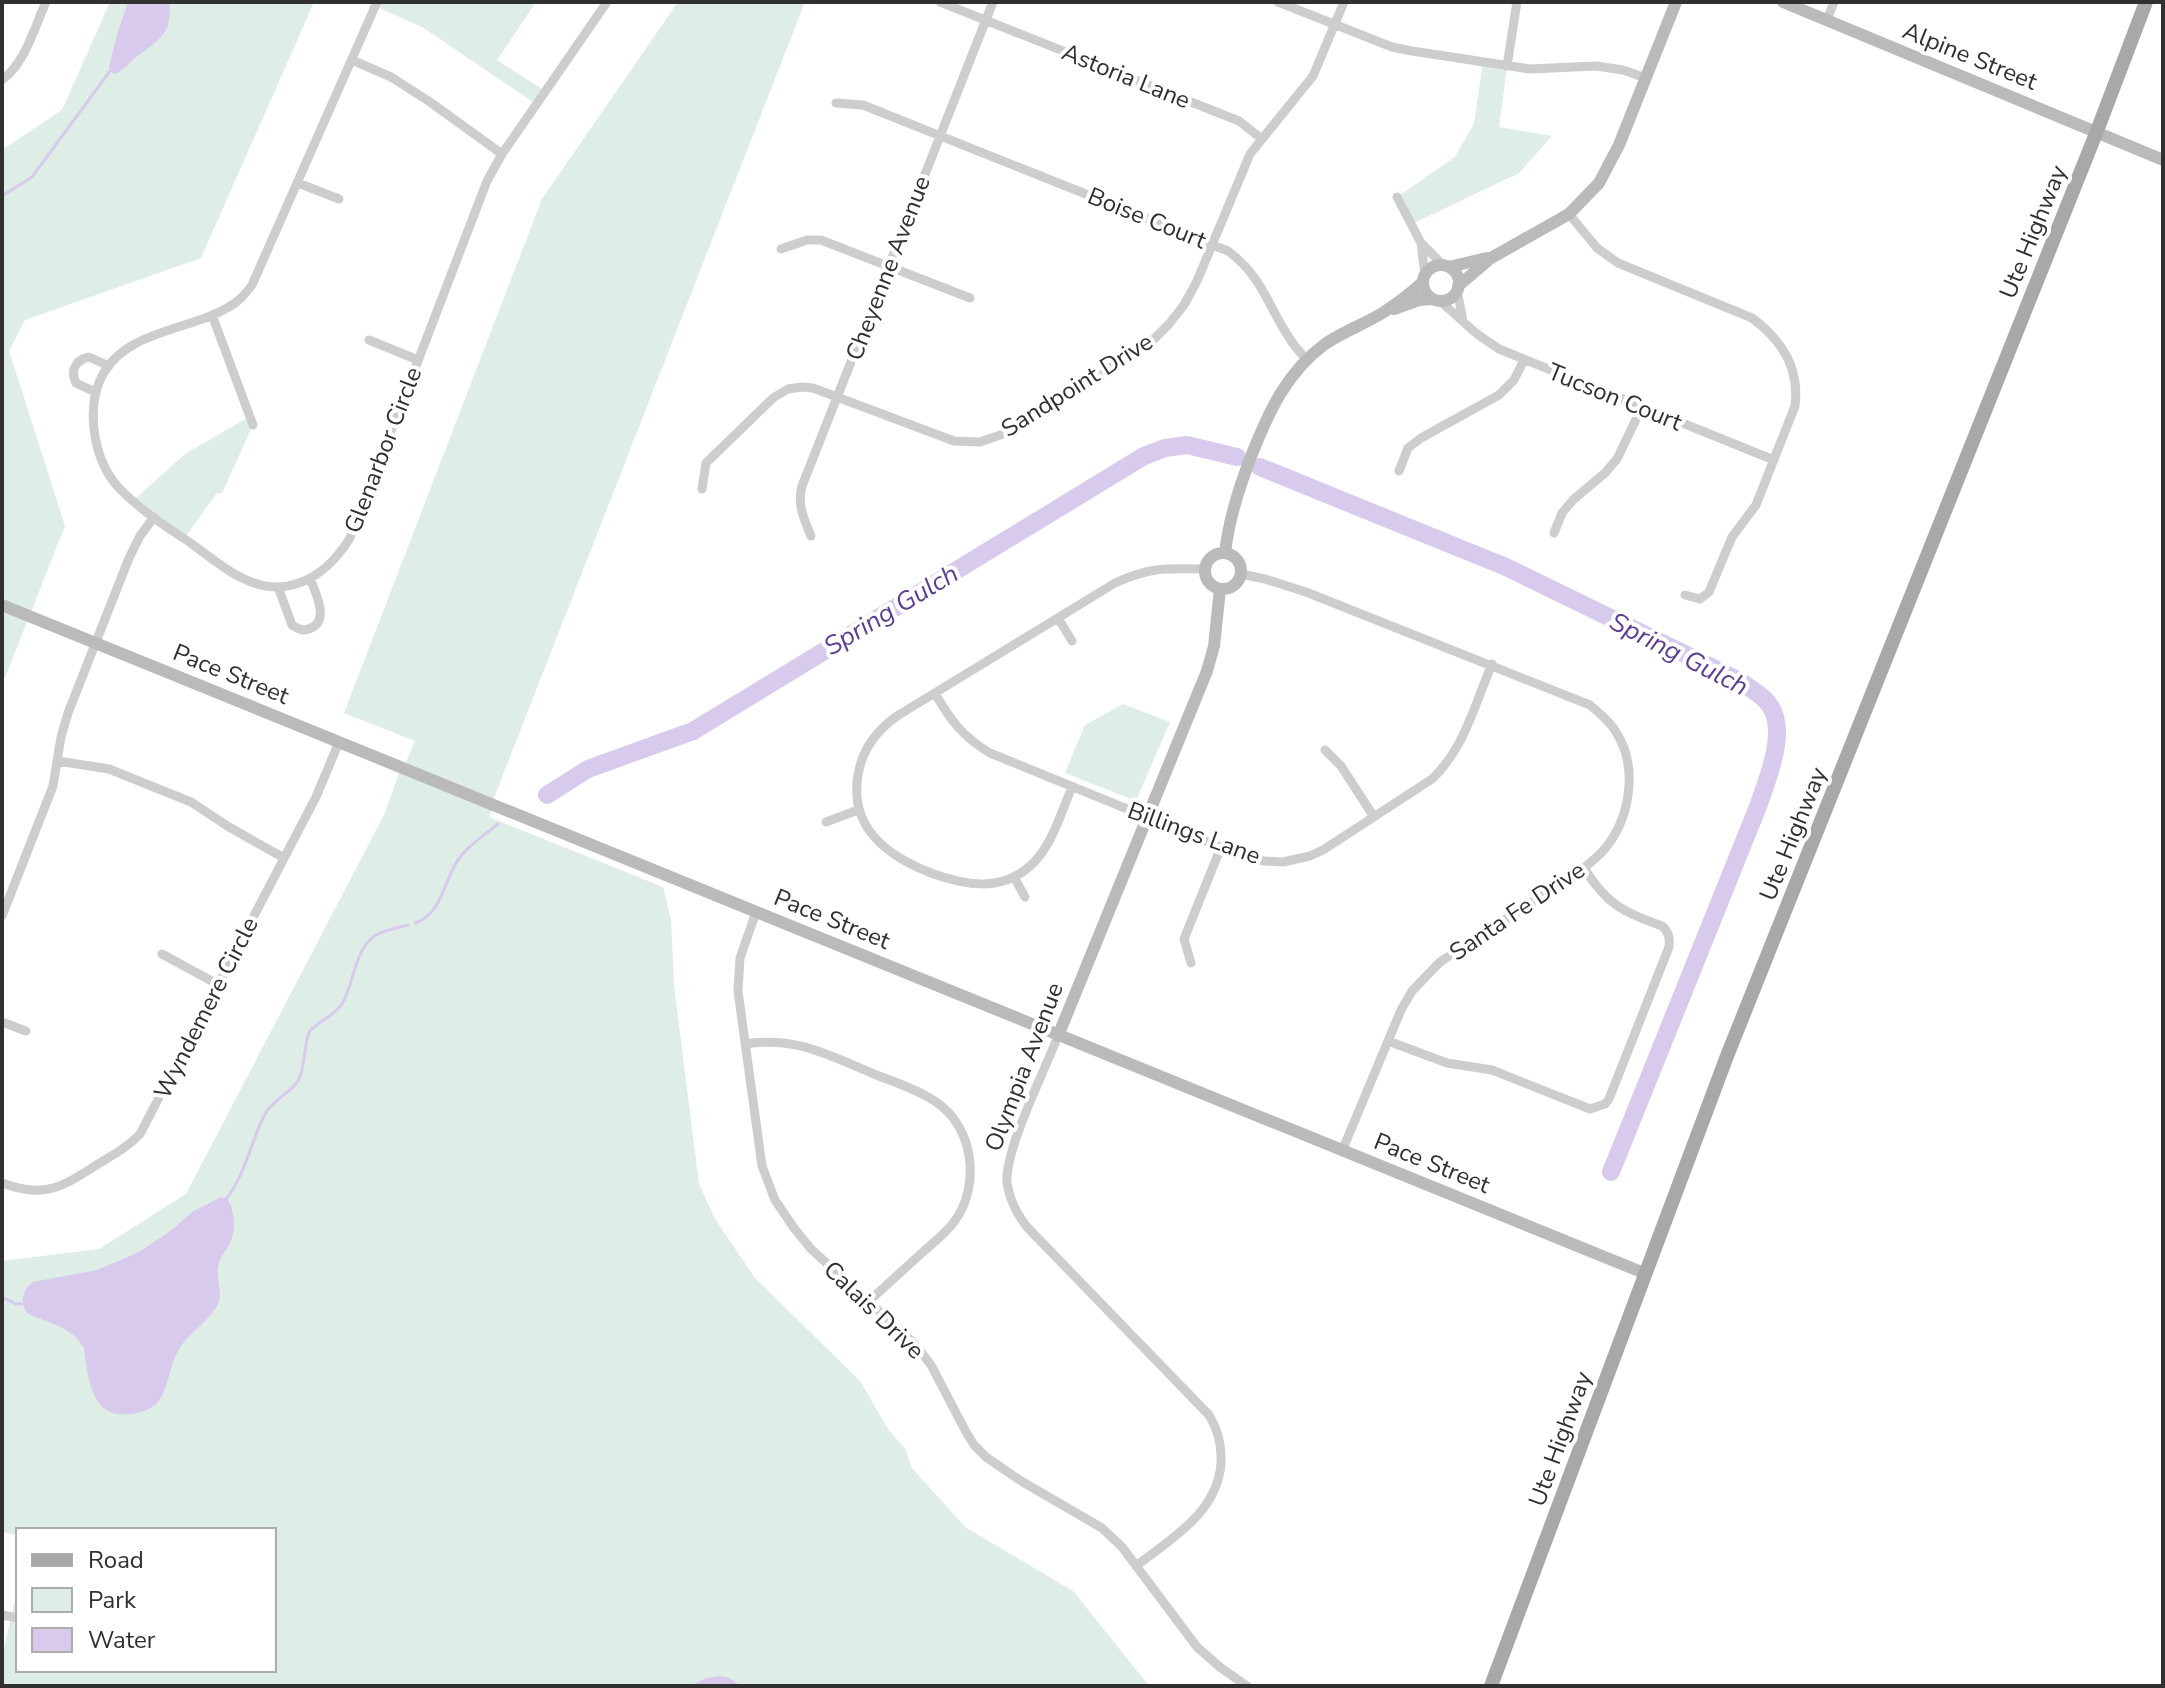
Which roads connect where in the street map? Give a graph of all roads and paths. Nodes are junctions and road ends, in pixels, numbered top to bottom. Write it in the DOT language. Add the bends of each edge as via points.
graph roads {
  1 [pos="46,2"];
  2 [pos="377,2"];
  3 [pos="607,2"];
  4 [pos="940,2"];
  5 [pos="993,2"];
  6 [pos="1278,2"];
  7 [pos="1344,2"];
  8 [pos="1517,2"];
  9 [pos="1676,2"];
  10 [pos="1783,2"];
  11 [pos="1834,2"];
  12 [pos="2146,2"];
  13 [pos="1827,20"];
  14 [pos="985,21"];
  15 [pos="1335,24"];
  16 [pos="352,60"];
  17 [pos="1507,66"];
  18 [pos="1646,78"];
  19 [pos="2,80"];
  20 [pos="836,103"];
  21 [pos="2097,131"];
  22 [pos="940,136"];
  23 [pos="1262,139"];
  24 [pos="502,154"];
  25 [pos="2163,160"];
  26 [pos="298,183"];
  27 [pos="1397,197"];
  28 [pos="339,199"];
  29 [pos="1569,214"];
  30 [pos="1421,243"];
  31 [pos="1212,244"];
  32 [pos="781,249"];
  33 [pos="1491,258"];
  34 [pos="1446,266"];
  35 [pos="889,267"];
  36 [pos="1424,278"];
  37 [pos="1458,288"];
  38 [pos="970,298"];
  39 [pos="1436,300"];
  40 [pos="1383,312"];
  41 [pos="212,315"];
  42 [pos="1463,321"];
  43 [pos="369,340"];
  44 [pos="1306,359"];
  45 [pos="418,360"];
  46 [pos="1524,360"];
  47 [pos="109,366"];
  48 [pos="95,392"];
  49 [pos="838,396"];
  50 [pos="1642,407"];
  51 [pos="253,425"];
  52 [pos="1774,460"];
  53 [pos="1399,471"];
  54 [pos="702,489"];
  55 [pos="154,517"];
  56 [pos="1554,533"];
  57 [pos="811,536"];
  58 [pos="1225,553"];
  59 [pos="1205,569"];
  60 [pos="1241,574"];
  61 [pos="310,578"];
  62 [pos="278,587"];
  63 [pos="1220,589"];
  64 [pos="1685,595"];
  65 [pos="2,605"];
  66 [pos="1058,618"];
  67 [pos="1072,641"];
  68 [pos="96,643"];
  69 [pos="1492,664"];
  70 [pos="935,693"];
  71 [pos="339,742"];
  72 [pos="1325,750"];
  73 [pos="58,761"];
  74 [pos="1072,787"];
  75 [pos="858,810"];
  76 [pos="1148,817"];
  77 [pos="1374,817"];
  78 [pos="826,822"];
  79 [pos="1221,847"];
  80 [pos="284,858"];
  81 [pos="1584,868"];
  82 [pos="1014,877"];
  83 [pos="1025,897"];
  84 [pos="756,912"];
  85 [pos="2,916"];
  86 [pos="162,954"];
  87 [pos="1191,963"];
  88 [pos="219,985"];
  89 [pos="2,1022"];
  90 [pos="26,1031"];
  91 [pos="1058,1036"];
  92 [pos="1388,1041"];
  93 [pos="745,1044"];
  94 [pos="1342,1151"];
  95 [pos="2,1183"];
  96 [pos="1644,1273"];
  97 [pos="869,1301"];
  98 [pos="1136,1566"];
  99 [pos="1247,1686"];
  100 [pos="1491,1686"];
  1 -- 19 [label="street" via="21,59"];
  2 -- 16 [label="street"];
  3 -- 24 [label="street, Glenarbor Circle"];
  4 -- 14 [label="street, Astoria Lane"];
  5 -- 14 [label="street, Cheyenne Avenue"];
  6 -- 15 [label="street"];
  7 -- 15 [label="street, Sandpoint Drive"];
  8 -- 17 [label="street"];
  9 -- 18 [label="street"];
  10 -- 13 [label="street, Alpine Street"];
  11 -- 13 [label="street"];
  12 -- 21 [label="main road, Ute Highway"];
  13 -- 21 [label="street, Alpine Street"];
  14 -- 22 [label="street, Cheyenne Avenue"];
  14 -- 23 [label="street, Astoria Lane" via="1239,121"];
  15 -- 17 [label="street" via="1392,47"];
  15 -- 23 [label="street, Sandpoint Drive" via="1313,76"];
  16 -- 24 [label="street" via="391,77"];
  16 -- 26 [label="street"];
  17 -- 18 [label="street" via="1596,66"];
  18 -- 29 [label="street" via="1610,166"];
  20 -- 22 [label="street, Boise Court" via="863,105"];
  21 -- 25 [label="street, Alpine Street"];
  21 -- 96 [label="main road, Ute Highway"];
  22 -- 31 [label="street, Boise Court"];
  22 -- 35 [label="street, Cheyenne Avenue"];
  23 -- 31 [label="street, Sandpoint Drive" via="1242,170"];
  24 -- 45 [label="street, Glenarbor Circle"];
  26 -- 28 [label="street"];
  26 -- 41 [label="street" via="252,285 235,303"];
  27 -- 30 [label="street"];
  29 -- 33 [label="street"];
  29 -- 52 [label="street" via="1607,257 1752,318 1781,346 1796,393"];
  30 -- 34 [label="street"];
  30 -- 36 [label="street"];
  31 -- 44 [label="street, Boise Court" via="1244,263"];
  31 -- 49 [label="street, Sandpoint Drive" via="1184,305 1153,340 997,437 954,441"];
  32 -- 35 [label="street" via="821,240"];
  33 -- 34 [label="street"];
  33 -- 37 [label="street"];
  34 -- 36 [label="street" via="1432,267"];
  34 -- 37 [label="street" via="1457,275"];
  35 -- 38 [label="street"];
  35 -- 49 [label="street, Cheyenne Avenue"];
  36 -- 39 [label="street" via="1426,292"];
  36 -- 40 [label="street"];
  37 -- 39 [label="street" via="1450,298"];
  37 -- 42 [label="street"];
  39 -- 40 [label="street"];
  39 -- 42 [label="street, Tucson Court"];
  40 -- 44 [label="street"];
  41 -- 47 [label="street" via="144,340"];
  41 -- 51 [label="street"];
  42 -- 46 [label="street, Tucson Court" via="1486,341"];
  43 -- 45 [label="street"];
  44 -- 58 [label="street" via="1263,426 1238,491"];
  45 -- 61 [label="street, Glenarbor Circle" via="350,538 332,563"];
  46 -- 50 [label="street, Tucson Court"];
  46 -- 53 [label="street" via="1499,395 1408,448"];
  47 -- 48 [label="street"];
  47 -- 48 [label="street" via="89,357 76,365 76,383"];
  48 -- 55 [label="street" via="93,425 110,476"];
  49 -- 54 [label="street, Sandpoint Drive" via="802,387 773,398 706,463"];
  49 -- 57 [label="street, Cheyenne Avenue" via="800,495"];
  50 -- 52 [label="street, Tucson Court"];
  50 -- 56 [label="street" via="1617,459 1562,513"];
  52 -- 64 [label="street" via="1709,592 1700,599"];
  55 -- 62 [label="street" via="232,573"];
  55 -- 68 [label="street" via="129,558"];
  58 -- 59 [label="street" via="1213,556"];
  58 -- 60 [label="street" via="1238,561"];
  59 -- 63 [label="street" via="1207,580"];
  59 -- 66 [label="street" via="1136,573"];
  60 -- 63 [label="street" via="1232,587"];
  60 -- 69 [label="street, Santa Fe Drive" via="1306,592"];
  61 -- 62 [label="street, Glenarbor Circle"];
  61 -- 62 [label="street" via="321,616 310,629 292,625"];
  63 -- 76 [label="street, Olympia Avenue" via="1211,659"];
  65 -- 68 [label="street, Pace Street"];
  66 -- 67 [label="street"];
  66 -- 70 [label="street"];
  68 -- 71 [label="street, Pace Street"];
  68 -- 73 [label="street" via="64,726"];
  69 -- 77 [label="street, Billings Lane" via="1443,769"];
  69 -- 81 [label="street, Santa Fe Drive" via="1590,705 1606,718 1625,751 1630,774 1622,816 1603,851"];
  70 -- 74 [label="street, Billings Lane" via="972,743"];
  70 -- 75 [label="street" via="886,724 867,746 857,780"];
  71 -- 80 [label="street, Wyndemere Circle"];
  71 -- 84 [label="street, Pace Street"];
  72 -- 77 [label="street"];
  73 -- 80 [label="street" via="109,769 191,802"];
  73 -- 85 [label="street"];
  74 -- 76 [label="street, Billings Lane"];
  74 -- 82 [label="street" via="1044,851"];
  75 -- 78 [label="street"];
  75 -- 82 [label="street" via="880,844 922,869 969,884"];
  76 -- 79 [label="street, Billings Lane"];
  76 -- 91 [label="street, Olympia Avenue"];
  77 -- 79 [label="street, Billings Lane" via="1323,850 1295,861 1264,861"];
  79 -- 87 [label="street" via="1184,939"];
  80 -- 88 [label="street, Wyndemere Circle"];
  81 -- 92 [label="street, Santa Fe Drive" via="1440,962 1406,1001"];
  81 -- 92 [label="street" via="1609,901 1662,926 1670,941 1605,1104 1590,1109 1492,1070 1447,1063"];
  82 -- 83 [label="street"];
  84 -- 91 [label="street, Pace Street"];
  84 -- 93 [label="street, Calais Drive" via="740,958"];
  86 -- 88 [label="street"];
  88 -- 95 [label="street, Wyndemere Circle" via="144,1129 130,1144 65,1185 29,1190"];
  89 -- 90 [label="street"];
  91 -- 94 [label="street, Pace Street"];
  91 -- 98 [label="street, Olympia Avenue" via="1009,1163 1012,1201 1027,1227 1209,1415 1221,1446 1220,1477 1209,1502"];
  92 -- 94 [label="street, Santa Fe Drive"];
  93 -- 97 [label="street, Calais Drive" via="762,1166 775,1200 811,1249"];
  93 -- 97 [label="street" via="775,1041 807,1047 916,1091 942,1106 957,1125 970,1159 963,1207 946,1231"];
  94 -- 96 [label="street, Pace Street"];
  96 -- 100 [label="main road, Ute Highway"];
  97 -- 98 [label="street, Calais Drive" via="931,1365 961,1425 986,1457 1102,1528"];
  98 -- 99 [label="street, Calais Drive" via="1197,1647"];
}
